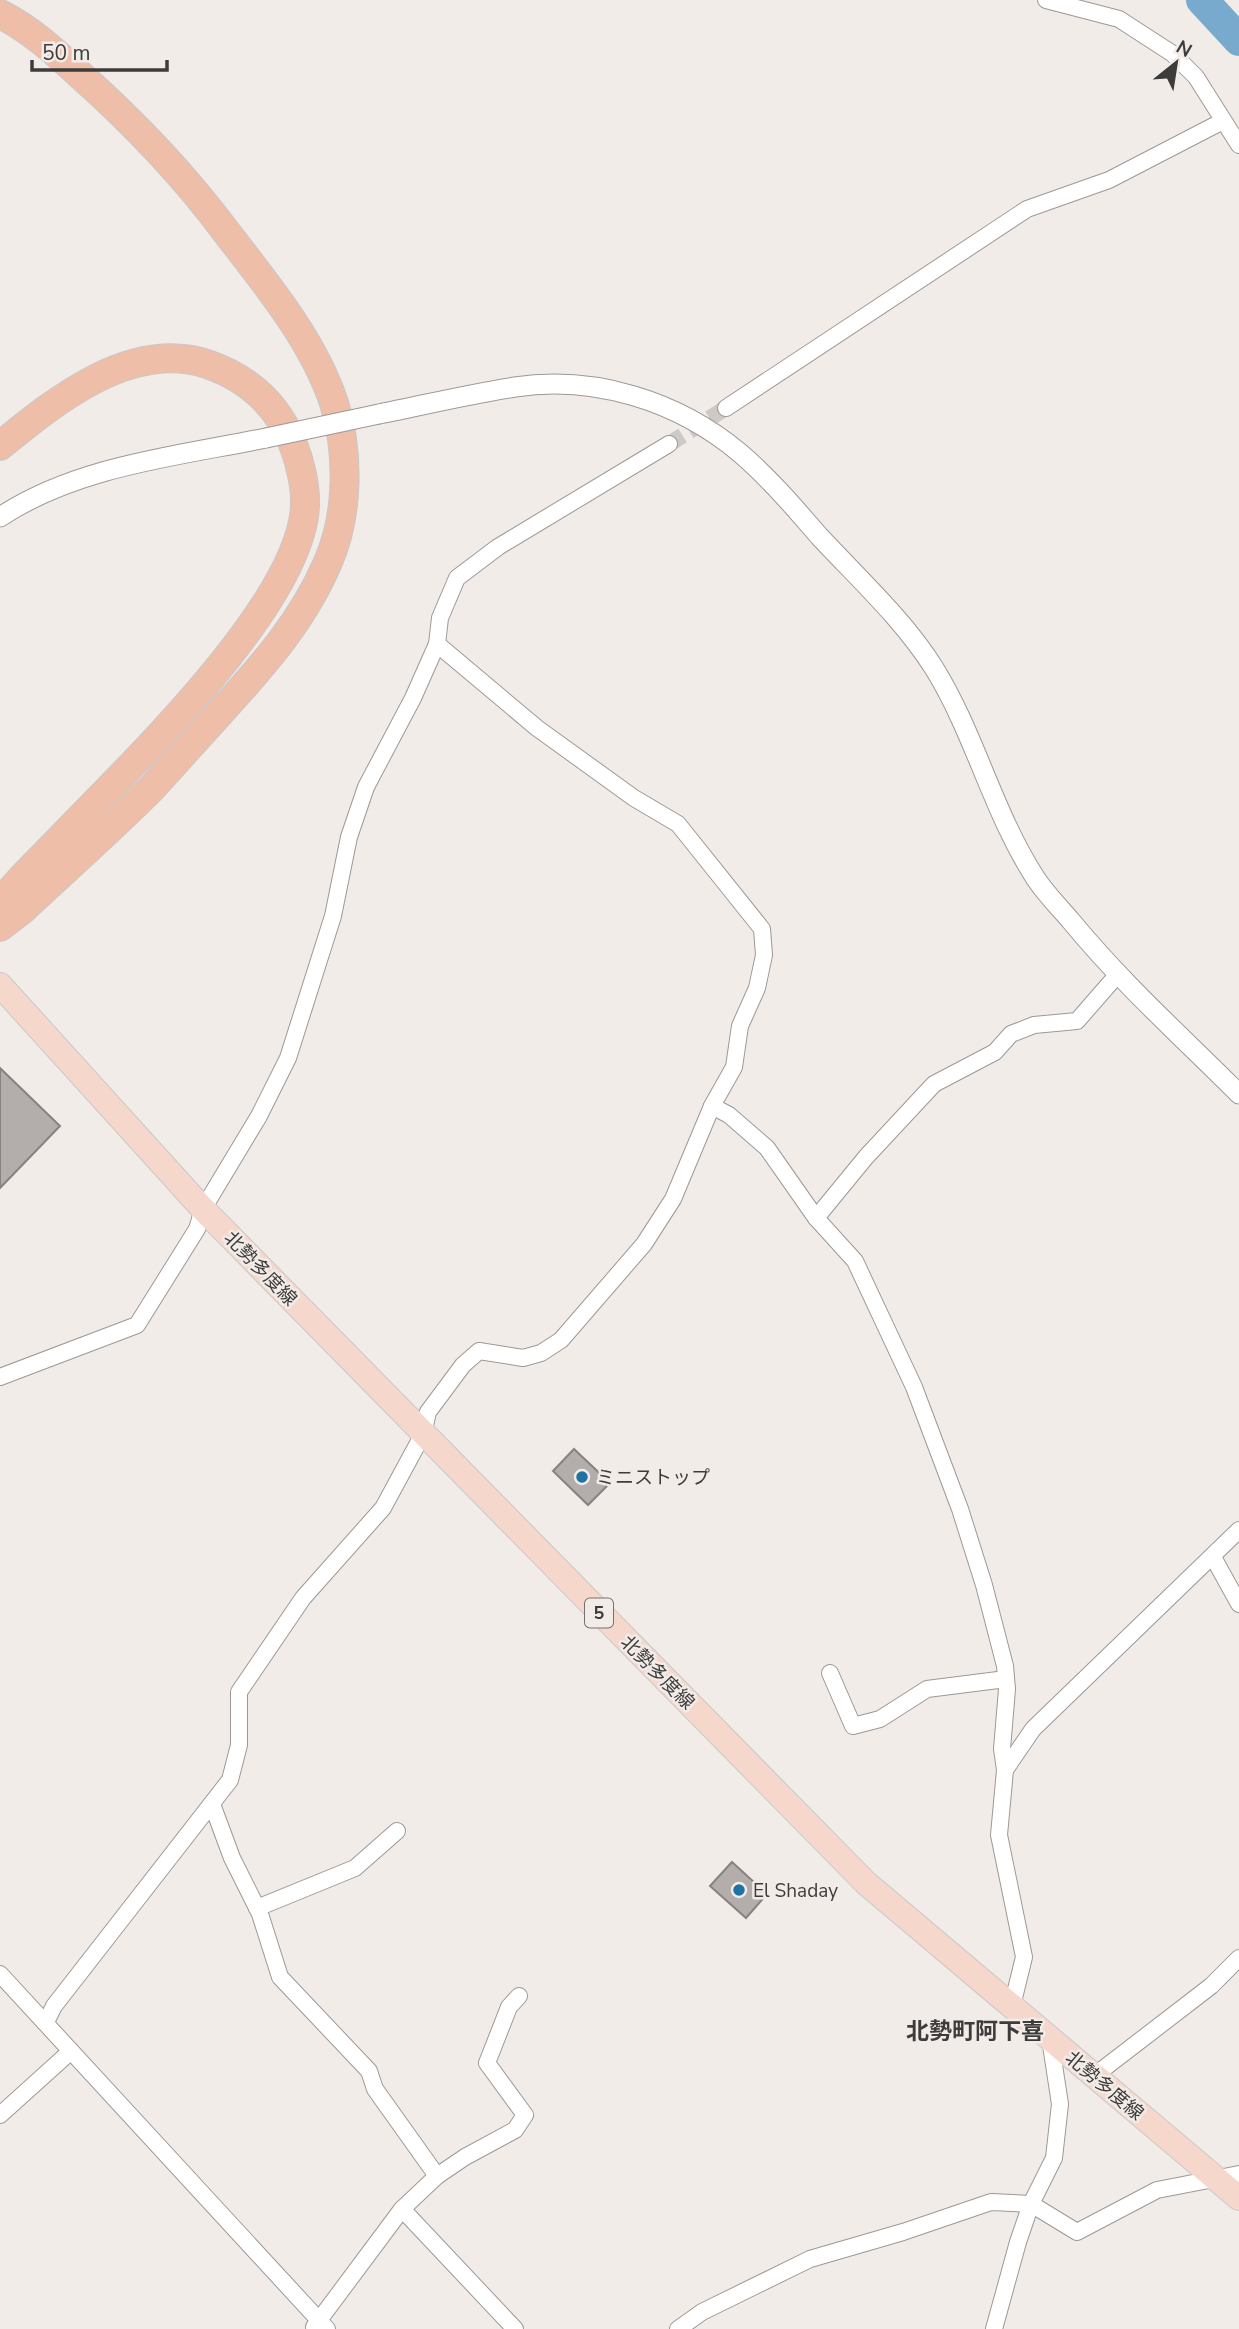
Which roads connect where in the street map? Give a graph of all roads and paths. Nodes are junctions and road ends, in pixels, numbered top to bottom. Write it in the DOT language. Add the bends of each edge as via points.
graph roads {
  1 [pos="1046,0"];
  2 [pos="0,14"];
  3 [pos="1223,121"];
  4 [pos="1239,145"];
  5 [pos="726,408"];
  6 [pos="669,444"];
  7 [pos="0,446"];
  8 [pos="0,517"];
  9 [pos="438,645"];
  10 [pos="0,904"];
  11 [pos="0,927"];
  12 [pos="1118,974"];
  13 [pos="0,985"];
  14 [pos="1239,1094"];
  15 [pos="712,1106"];
  16 [pos="203,1209"];
  17 [pos="816,1218"];
  18 [pos="0,1377"];
  19 [pos="423,1434"];
  20 [pos="1239,1531"];
  21 [pos="1213,1557"];
  22 [pos="1239,1604"];
  23 [pos="830,1673"];
  24 [pos="1006,1679"];
  25 [pos="1005,1770"];
  26 [pos="212,1804"];
  27 [pos="397,1830"];
  28 [pos="257,1908"];
  29 [pos="1239,1958"];
  30 [pos="0,1974"];
  31 [pos="519,1996"];
  32 [pos="1012,2006"];
  33 [pos="46,2022"];
  34 [pos="1050,2039"];
  35 [pos="71,2051"];
  36 [pos="1094,2076"];
  37 [pos="0,2115"];
  38 [pos="437,2176"];
  39 [pos="1227,2176"];
  40 [pos="1239,2198"];
  41 [pos="1031,2204"];
  42 [pos="402,2209"];
  43 [pos="319,2326"];
  44 [pos="515,2329"];
  45 [pos="678,2329"];
  46 [pos="994,2329"];
  1 -- 3 [label="street" via="1119,19 1173,54 1196,77"];
  2 -- 11 [label="highway" via="33,33 102,94 211,210 253,266 293,323 333,402 343,440 344,484 329,560 283,641 151,788"];
  3 -- 4 [label="street"];
  3 -- 5 [label="street" via="1109,180 1027,209"];
  6 -- 9 [label="street" via="498,547 457,578 440,618"];
  7 -- 10 [label="highway" via="66,395 112,372 149,361 201,362 228,371 249,385 285,424 298,458 305,506 299,538 280,581 248,631 161,734"];
  8 -- 12 [label="street, bridge" via="67,484 123,467 517,387 563,384 615,390 660,405 708,429 769,481 905,630 933,667 958,713 1001,817 1037,881"];
  9 -- 15 [label="street" via="537,728 678,824 762,929 764,955 757,988 740,1026 734,1067"];
  9 -- 16 [label="street" via="366,787 349,837 334,916 288,1058"];
  12 -- 14 [label="street"];
  12 -- 17 [label="street" via="1077,1021 1034,1025 1011,1034 995,1052 934,1084"];
  13 -- 16 [label="main road, 北勢多度線 / 5"];
  15 -- 17 [label="street" via="767,1147"];
  15 -- 19 [label="street" via="673,1199 644,1244 561,1340 523,1358 479,1352 463,1365 428,1412"];
  16 -- 18 [label="street" via="191,1241 137,1325"];
  16 -- 19 [label="main road, 北勢多度線 / 5"];
  17 -- 24 [label="street" via="855,1261 914,1387 984,1585"];
  19 -- 26 [label="street" via="383,1508 303,1598 239,1692 239,1745 230,1780"];
  19 -- 32 [label="main road, 北勢多度線 / 5" via="866,1883"];
  20 -- 21 [label="street"];
  21 -- 22 [label="street"];
  21 -- 25 [label="street" via="1033,1729"];
  23 -- 24 [label="street" via="853,1726 880,1719 927,1689"];
  24 -- 25 [label="street"];
  25 -- 32 [label="street" via="999,1835 1024,1957"];
  26 -- 28 [label="street"];
  26 -- 33 [label="street"];
  27 -- 28 [label="street" via="355,1868"];
  28 -- 38 [label="street" via="280,1977 369,2071 375,2089"];
  29 -- 36 [label="street" via="1211,1986"];
  30 -- 33 [label="street"];
  31 -- 38 [label="street" via="509,2007 487,2063 525,2115 516,2130"];
  32 -- 34 [label="main road, 北勢多度線 / 5"];
  33 -- 35 [label="street"];
  34 -- 36 [label="main road, 北勢多度線 / 5"];
  34 -- 41 [label="street" via="1060,2104 1054,2158"];
  35 -- 37 [label="street"];
  35 -- 43 [label="street"];
  36 -- 39 [label="main road, 北勢多度線 / 5"];
  38 -- 42 [label="street"];
  39 -- 40 [label="main road, 北勢多度線 / 5"];
  39 -- 41 [label="street" via="1157,2190 1077,2232"];
  41 -- 45 [label="street" via="991,2202 810,2259 702,2312"];
  41 -- 46 [label="street"];
  42 -- 43 [label="street"];
  42 -- 44 [label="street"];
}
